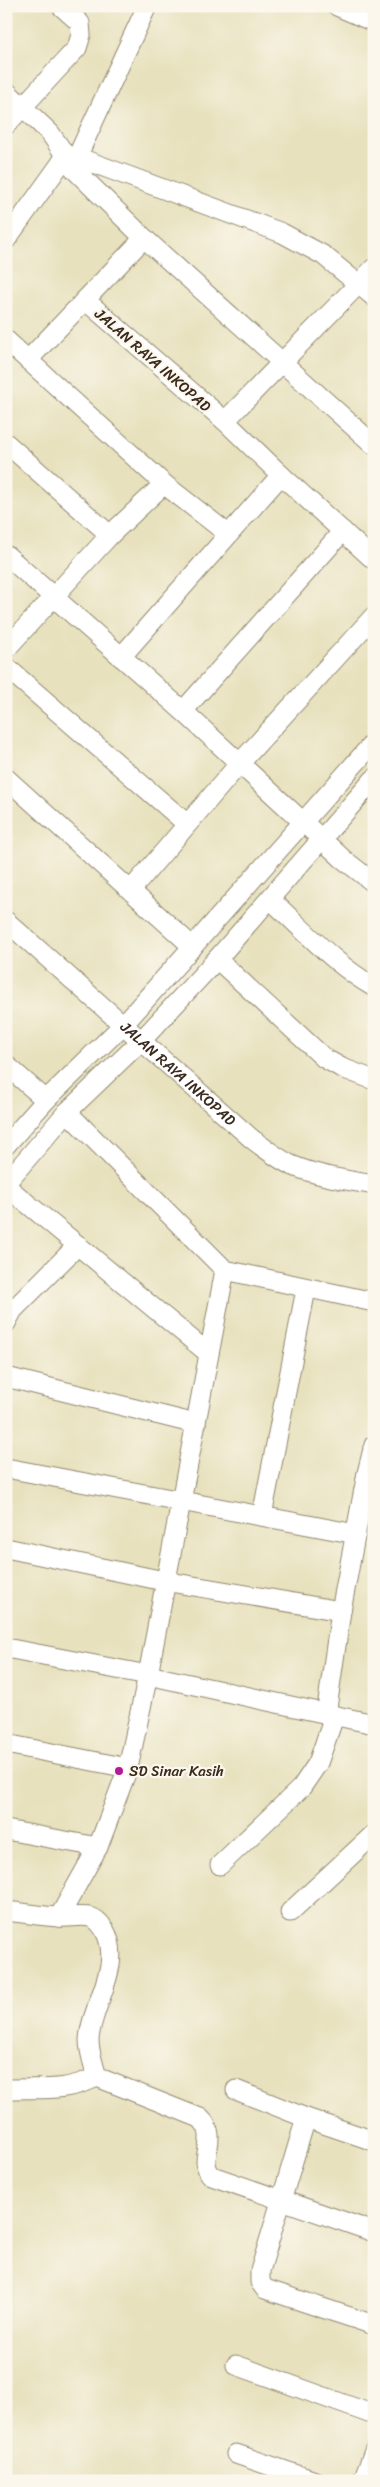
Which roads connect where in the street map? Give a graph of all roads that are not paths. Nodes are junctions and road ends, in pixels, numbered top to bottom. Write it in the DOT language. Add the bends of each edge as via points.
graph roads {
  1 [pos="61,6"];
  2 [pos="147,6"];
  3 [pos="337,6"];
  4 [pos="374,22"];
  5 [pos="6,91"];
  6 [pos="23,106"];
  7 [pos="6,125"];
  8 [pos="72,156"];
  9 [pos="144,238"];
  10 [pos="6,240"];
  11 [pos="374,268"];
  12 [pos="358,283"];
  13 [pos="374,297"];
  14 [pos="85,300"];
  15 [pos="6,340"];
  16 [pos="28,360"];
  17 [pos="283,364"];
  18 [pos="225,421"];
  19 [pos="6,443"];
  20 [pos="374,445"];
  21 [pos="281,475"];
  22 [pos="164,484"];
  23 [pos="343,531"];
  24 [pos="228,534"];
  25 [pos="110,535"];
  26 [pos="6,555"];
  27 [pos="374,560"];
  28 [pos="53,597"];
  29 [pos="374,616"];
  30 [pos="6,649"];
  31 [pos="121,657"];
  32 [pos="6,667"];
  33 [pos="182,711"];
  34 [pos="374,742"];
  35 [pos="239,764"];
  36 [pos="6,778"];
  37 [pos="374,779"];
  38 [pos="304,822"];
  39 [pos="187,824"];
  40 [pos="322,839"];
  41 [pos="374,882"];
  42 [pos="132,889"];
  43 [pos="270,899"];
  44 [pos="6,921"];
  45 [pos="193,947"];
  46 [pos="217,959"];
  47 [pos="374,987"];
  48 [pos="124,1024"];
  49 [pos="141,1040"];
  50 [pos="6,1065"];
  51 [pos="374,1080"];
  52 [pos="46,1100"];
  53 [pos="67,1112"];
  54 [pos="6,1145"];
  55 [pos="6,1184"];
  56 [pos="374,1185"];
  57 [pos="78,1245"];
  58 [pos="225,1270"];
  59 [pos="306,1289"];
  60 [pos="374,1302"];
  61 [pos="6,1323"];
  62 [pos="208,1353"];
  63 [pos="6,1377"];
  64 [pos="196,1424"];
  65 [pos="374,1445"];
  66 [pos="6,1468"];
  67 [pos="371,1474"];
  68 [pos="182,1502"];
  69 [pos="262,1516"];
  70 [pos="356,1534"];
  71 [pos="6,1548"];
  72 [pos="164,1581"];
  73 [pos="341,1611"];
  74 [pos="6,1648"];
  75 [pos="148,1675"];
  76 [pos="330,1716"];
  77 [pos="374,1724"];
  78 [pos="6,1744"];
  79 [pos="128,1768"];
  80 [pos="6,1830"];
  81 [pos="374,1834"];
  82 [pos="98,1847"];
  83 [pos="220,1865"];
  84 [pos="6,1911"];
  85 [pos="290,1912"];
  86 [pos="59,1917"];
  87 [pos="98,2077"];
  88 [pos="236,2090"];
  89 [pos="6,2092"];
  90 [pos="306,2118"];
  91 [pos="374,2141"];
  92 [pos="282,2201"];
  93 [pos="374,2232"];
  94 [pos="374,2325"];
  95 [pos="236,2365"];
  96 [pos="374,2415"];
  97 [pos="374,2451"];
  98 [pos="236,2454"];
  99 [pos="315,2481"];
  100 [pos="364,2481"];
  1 -- 6 [label="street" via="80,23 80,41"];
  2 -- 8 [label="street"];
  3 -- 4 [label="street"];
  5 -- 6 [label="street"];
  6 -- 7 [label="street"];
  6 -- 8 [label="street"];
  8 -- 9 [label="street" via="75,170"];
  8 -- 10 [label="street"];
  8 -- 12 [label="street" via="282,233 322,255"];
  9 -- 14 [label="street, JALAN RAYA INKOPAD"];
  9 -- 17 [label="street"];
  11 -- 12 [label="street, JALAN RAYA INKOPAD"];
  12 -- 13 [label="street"];
  12 -- 17 [label="street, JALAN RAYA INKOPAD"];
  14 -- 16 [label="street"];
  14 -- 18 [label="street, JALAN RAYA INKOPAD"];
  15 -- 16 [label="street"];
  16 -- 22 [label="street"];
  17 -- 18 [label="street, JALAN RAYA INKOPAD"];
  17 -- 20 [label="street"];
  18 -- 21 [label="street"];
  19 -- 25 [label="street"];
  21 -- 23 [label="street"];
  21 -- 24 [label="street"];
  22 -- 24 [label="street"];
  22 -- 25 [label="street"];
  23 -- 27 [label="street"];
  23 -- 33 [label="street"];
  24 -- 31 [label="street"];
  25 -- 28 [label="street"];
  26 -- 28 [label="street"];
  28 -- 30 [label="street"];
  28 -- 31 [label="street"];
  29 -- 35 [label="street"];
  31 -- 33 [label="street"];
  32 -- 39 [label="street"];
  33 -- 35 [label="street"];
  34 -- 38 [label="street"];
  35 -- 38 [label="street"];
  35 -- 39 [label="street"];
  36 -- 42 [label="street"];
  37 -- 40 [label="street"];
  38 -- 40 [label="street"];
  38 -- 45 [label="street"];
  39 -- 42 [label="street"];
  40 -- 41 [label="street"];
  40 -- 43 [label="street"];
  42 -- 45 [label="street"];
  43 -- 46 [label="street"];
  43 -- 47 [label="street" via="332,956"];
  44 -- 48 [label="street, JALAN RAYA INKOPAD"];
  45 -- 48 [label="street"];
  46 -- 49 [label="street"];
  46 -- 51 [label="street" via="324,1058"];
  48 -- 49 [label="street, JALAN RAYA INKOPAD"];
  48 -- 52 [label="street"];
  49 -- 53 [label="street"];
  49 -- 56 [label="street, JALAN RAYA INKOPAD" via="252,1139 289,1164 331,1177"];
  50 -- 52 [label="street"];
  52 -- 54 [label="street"];
  53 -- 55 [label="street"];
  53 -- 58 [label="street"];
  55 -- 57 [label="street"];
  57 -- 61 [label="street" via="13,1310"];
  57 -- 62 [label="street"];
  58 -- 59 [label="street"];
  58 -- 62 [label="street"];
  59 -- 60 [label="street"];
  59 -- 69 [label="street"];
  62 -- 64 [label="street"];
  63 -- 64 [label="street"];
  64 -- 68 [label="street"];
  65 -- 67 [label="street"];
  66 -- 68 [label="street"];
  67 -- 70 [label="street"];
  68 -- 69 [label="street"];
  68 -- 72 [label="street"];
  69 -- 70 [label="street"];
  70 -- 73 [label="street"];
  71 -- 72 [label="street"];
  72 -- 73 [label="street"];
  72 -- 75 [label="street"];
  73 -- 76 [label="street"];
  74 -- 75 [label="street"];
  75 -- 76 [label="street"];
  75 -- 79 [label="street"];
  76 -- 77 [label="street"];
  76 -- 83 [label="street" via="318,1763 300,1788"];
  78 -- 79 [label="street"];
  79 -- 82 [label="street"];
  80 -- 82 [label="street"];
  81 -- 85 [label="street"];
  82 -- 86 [label="street"];
  84 -- 86 [label="street"];
  86 -- 87 [label="street" via="91,1918 101,1923 108,1935 108,1976 89,2040"];
  87 -- 89 [label="street" via="59,2089 11,2089"];
  87 -- 92 [label="street" via="200,2118 210,2130 206,2160 212,2176"];
  88 -- 90 [label="street"];
  90 -- 91 [label="street"];
  90 -- 92 [label="street"];
  92 -- 93 [label="street"];
  92 -- 94 [label="street" via="260,2271 262,2285 265,2289"];
  95 -- 96 [label="street"];
  97 -- 100 [label="street"];
  98 -- 99 [label="street"];
}
